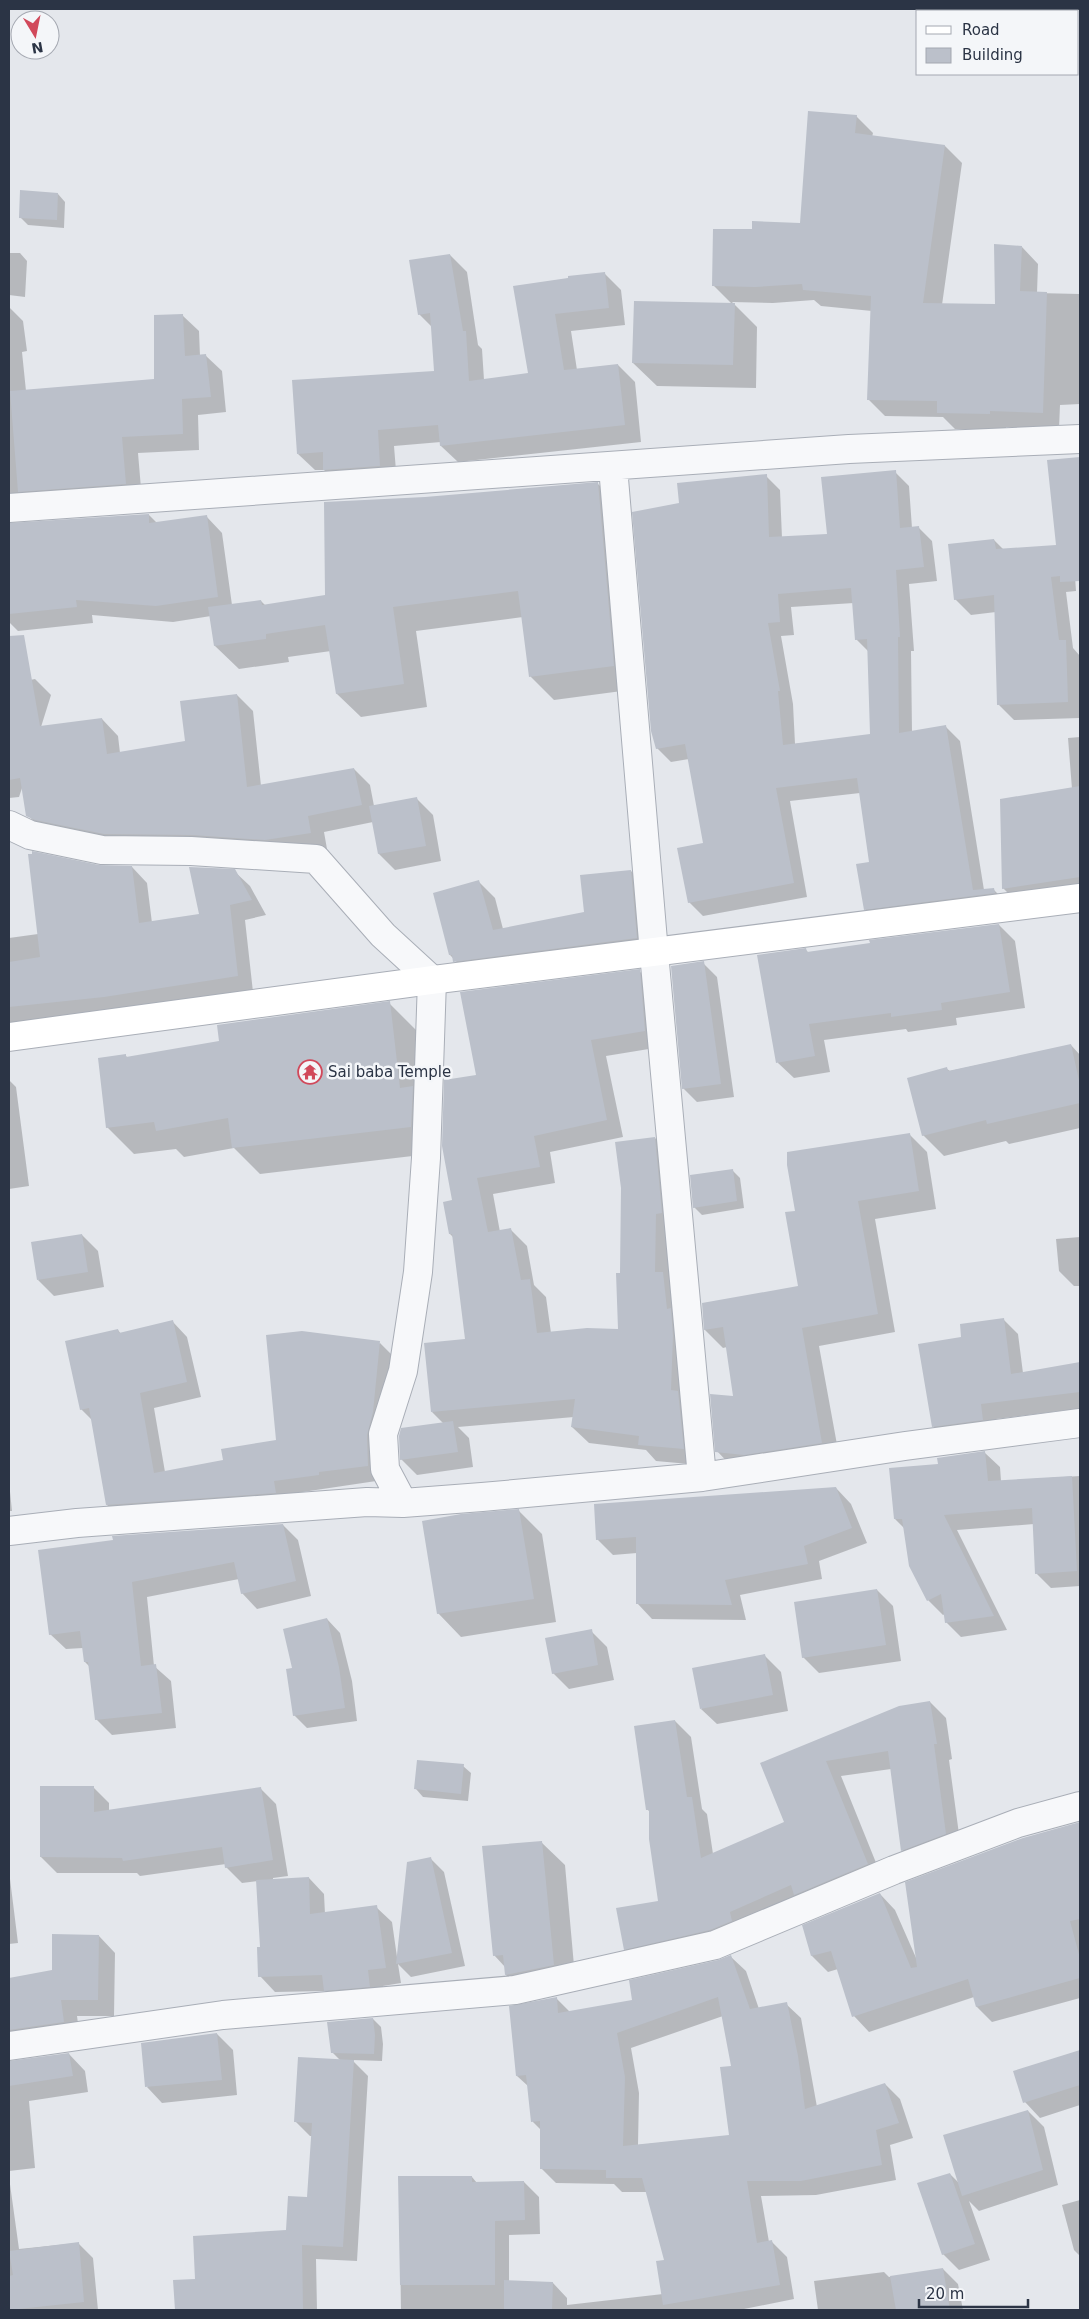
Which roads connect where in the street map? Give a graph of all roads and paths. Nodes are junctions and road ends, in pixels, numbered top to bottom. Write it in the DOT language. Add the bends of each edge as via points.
graph roads {
  1 [pos="1080,439"];
  2 [pos="613,467"];
  3 [pos="9,508"];
  4 [pos="9,825"];
  5 [pos="1080,898"];
  6 [pos="654,953"];
  7 [pos="432,980"];
  8 [pos="9,1037"];
  9 [pos="1080,1423"];
  10 [pos="702,1477"];
  11 [pos="404,1503"];
  12 [pos="9,1531"];
  13 [pos="1080,1806"];
  14 [pos="9,2046"];
  1 -- 2 [label="street" via="849,450"];
  2 -- 3 [label="street"];
  2 -- 6 [label="street"];
  4 -- 7 [label="street" via="30,835 102,850 191,851 316,859 383,935"];
  5 -- 6 [label="street"];
  6 -- 7 [label="street"];
  6 -- 10 [label="street"];
  7 -- 8 [label="street"];
  7 -- 11 [label="street" via="426,1158 418,1272 402,1372 383,1434 385,1469"];
  9 -- 10 [label="street"];
  10 -- 11 [label="street"];
  11 -- 12 [label="street" via="367,1502"];
  13 -- 14 [label="street" via="1018,1823 799,1908 715,1945 515,1990 223,2015"];
}
